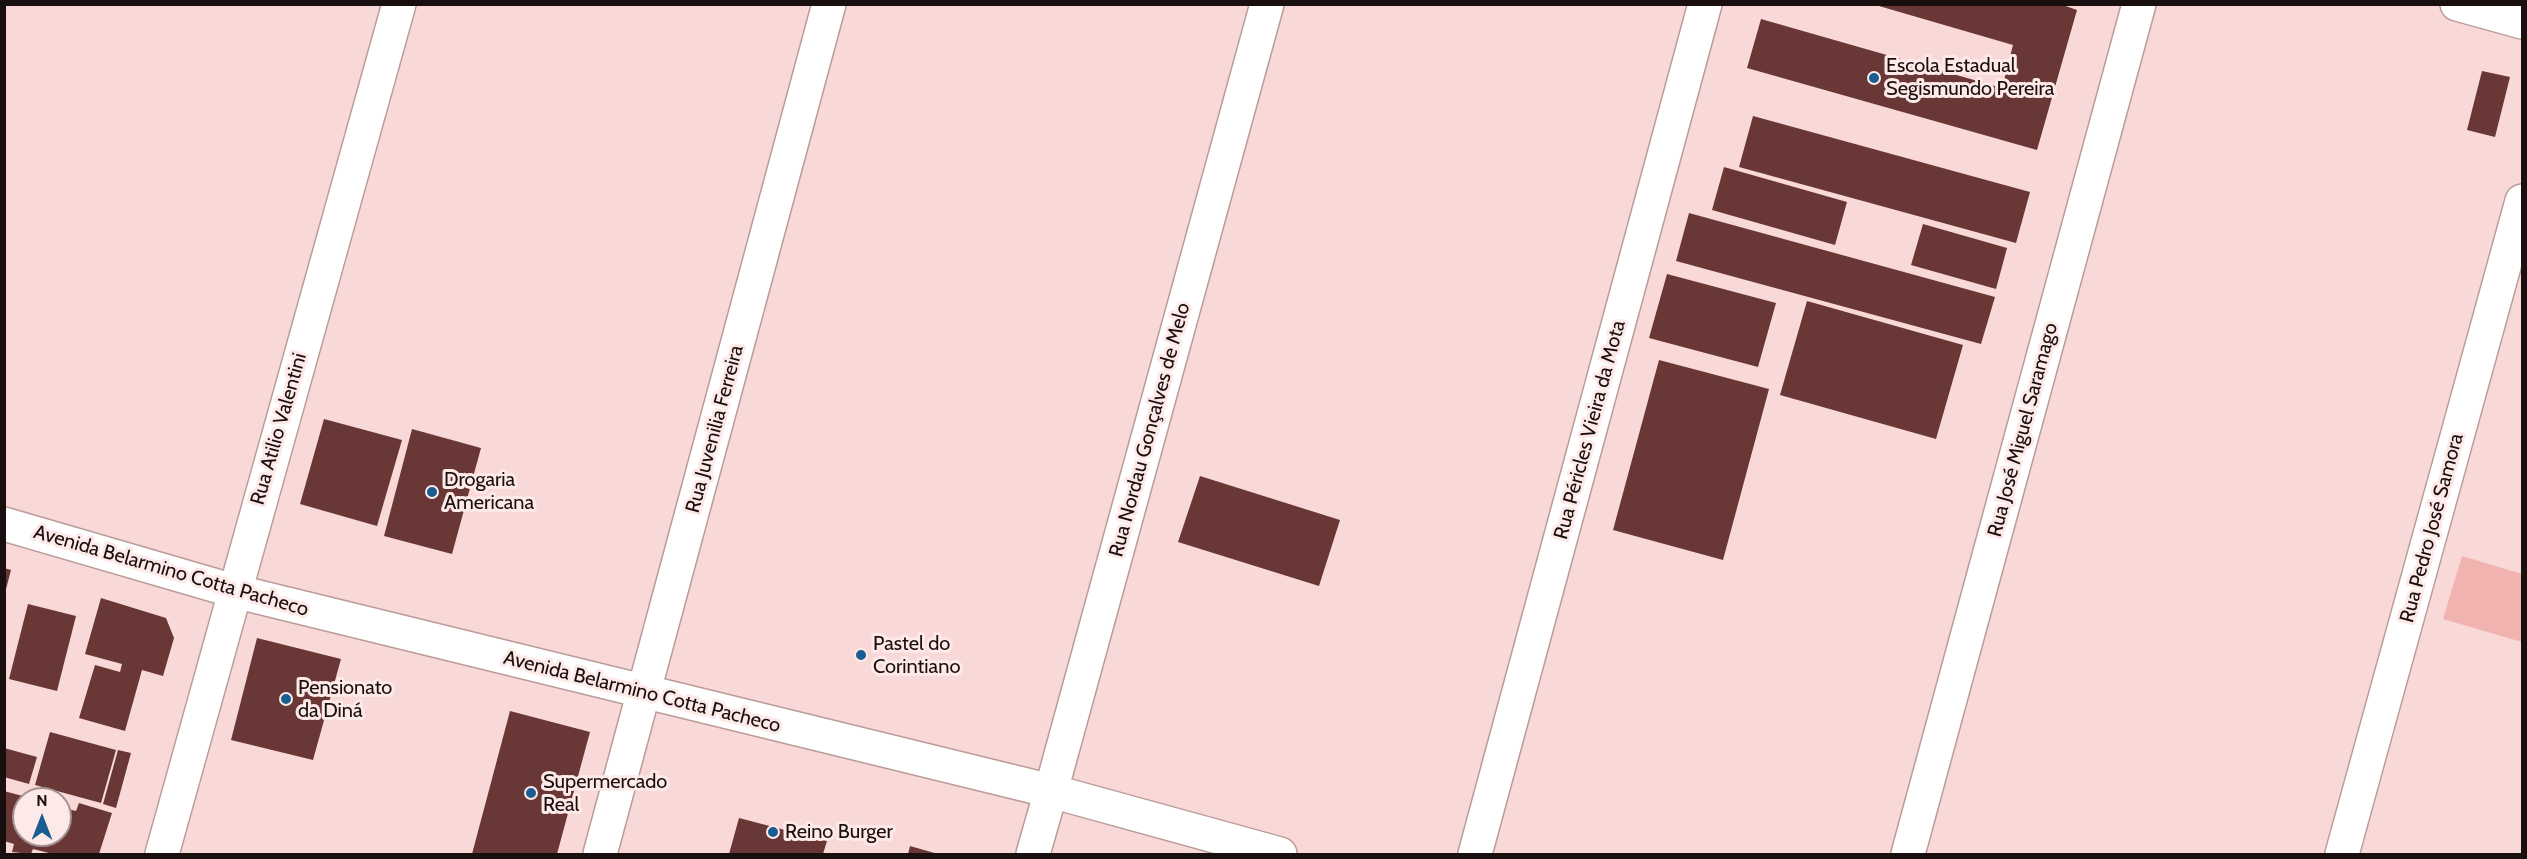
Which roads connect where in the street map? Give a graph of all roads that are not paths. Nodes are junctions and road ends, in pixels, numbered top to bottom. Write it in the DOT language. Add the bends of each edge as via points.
graph roads {
  1 [pos="399,4"];
  2 [pos="829,4"];
  3 [pos="1267,4"];
  4 [pos="1705,4"];
  5 [pos="2139,4"];
  6 [pos="2457,4"];
  7 [pos="2523,22"];
  8 [pos="2523,201"];
  9 [pos="4,524"];
  10 [pos="234,591"];
  11 [pos="643,693"];
  12 [pos="1051,791"];
  13 [pos="162,855"];
  14 [pos="600,855"];
  15 [pos="1034,855"];
  16 [pos="1280,855"];
  17 [pos="1474,855"];
  18 [pos="1908,855"];
  19 [pos="2342,855"];
  1 -- 10 [label="street, Rua Atilio Valentini"];
  2 -- 11 [label="street, Rua Juvenilia Ferreira"];
  3 -- 12 [label="street, Rua Nordau Gonçalves de Melo"];
  4 -- 17 [label="street, Rua Péricles Vieira da Mota"];
  5 -- 18 [label="street, Rua José Miguel Saramago"];
  6 -- 7 [label="street"];
  8 -- 19 [label="street, Rua Pedro José Samora"];
  9 -- 10 [label="street, Avenida Belarmino Cotta Pacheco"];
  10 -- 11 [label="street, Avenida Belarmino Cotta Pacheco"];
  10 -- 13 [label="street, Rua Atilio Valentini"];
  11 -- 12 [label="street, Avenida Belarmino Cotta Pacheco"];
  11 -- 14 [label="street, Rua Juvenilia Ferreira"];
  12 -- 15 [label="street, Rua Nordau Gonçalves de Melo"];
  12 -- 16 [label="street, Avenida Belarmino Cotta Pacheco"];
}
